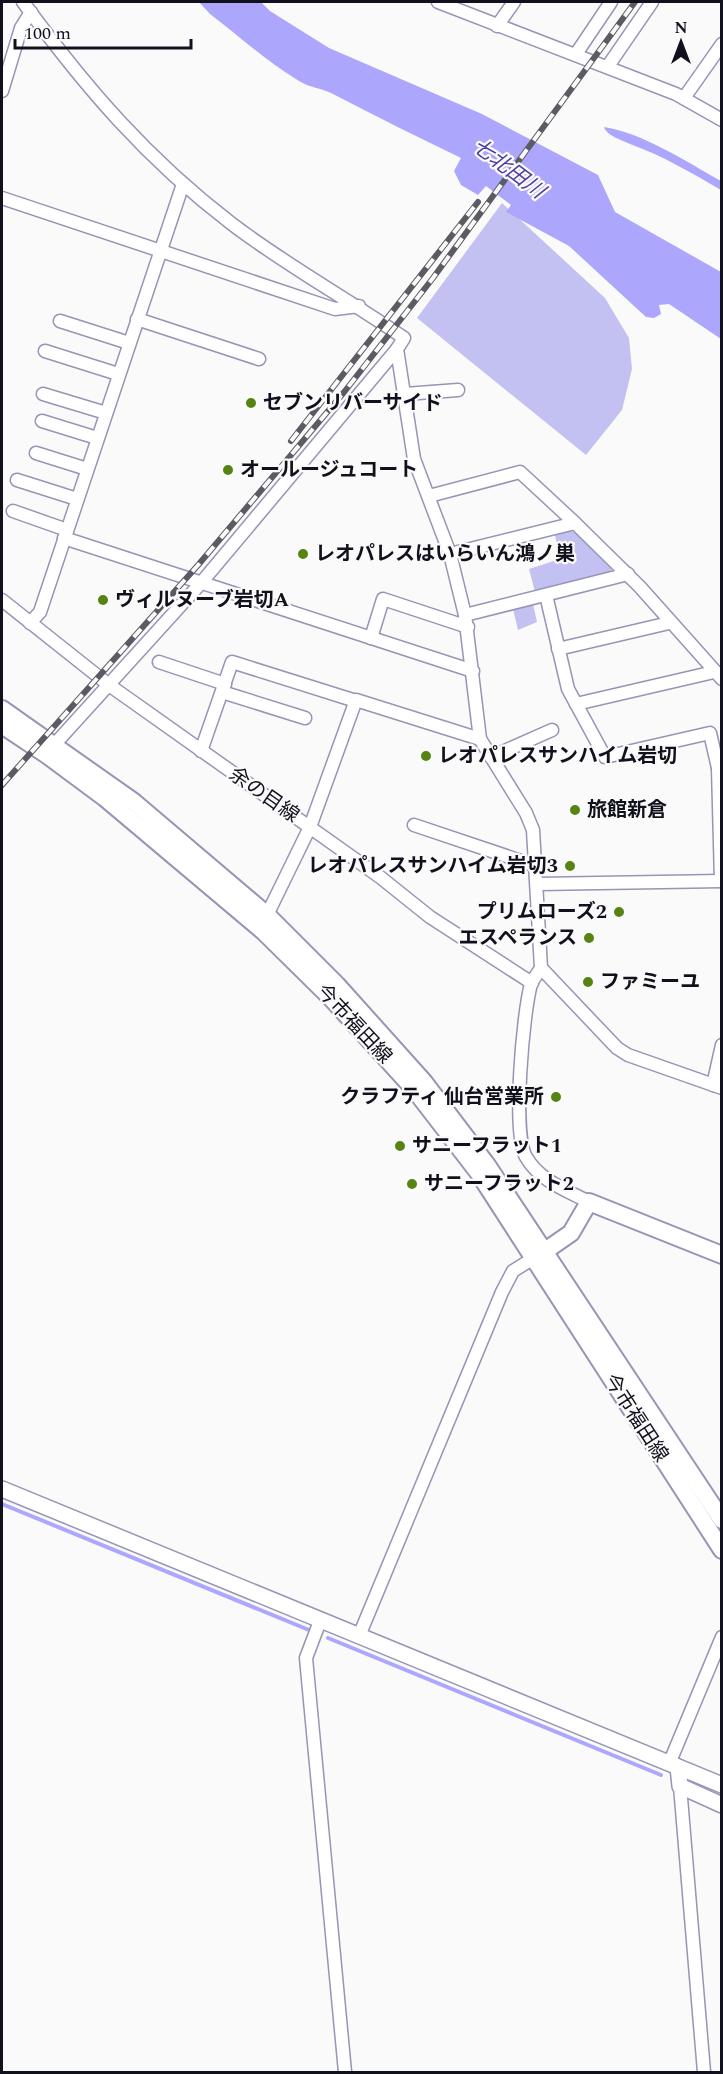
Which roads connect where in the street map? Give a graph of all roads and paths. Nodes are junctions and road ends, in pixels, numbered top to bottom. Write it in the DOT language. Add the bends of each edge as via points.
graph roads {
  1 [pos="23,2"];
  2 [pos="438,2"];
  3 [pos="514,2"];
  4 [pos="611,2"];
  5 [pos="652,2"];
  6 [pos="31,12"];
  7 [pos="498,26"];
  8 [pos="722,44"];
  9 [pos="576,54"];
  10 [pos="608,66"];
  11 [pos="2,88"];
  12 [pos="684,98"];
  13 [pos="722,120"];
  14 [pos="183,184"];
  15 [pos="2,198"];
  16 [pos="159,252"];
  17 [pos="359,306"];
  18 [pos="137,319"];
  19 [pos="60,321"];
  20 [pos="129,344"];
  21 [pos="397,349"];
  22 [pos="45,351"];
  23 [pos="260,359"];
  24 [pos="118,374"];
  25 [pos="458,390"];
  26 [pos="43,394"];
  27 [pos="405,394"];
  28 [pos="105,413"];
  29 [pos="42,421"];
  30 [pos="97,438"];
  31 [pos="36,453"];
  32 [pos="87,469"];
  33 [pos="17,480"];
  34 [pos="429,496"];
  35 [pos="77,499"];
  36 [pos="14,511"];
  37 [pos="575,523"];
  38 [pos="65,534"];
  39 [pos="450,554"];
  40 [pos="628,574"];
  41 [pos="201,583"];
  42 [pos="546,595"];
  43 [pos="2,600"];
  44 [pos="34,618"];
  45 [pos="467,621"];
  46 [pos="669,623"];
  47 [pos="370,638"];
  48 [pos="558,649"];
  49 [pos="159,662"];
  50 [pos="473,671"];
  51 [pos="718,675"];
  52 [pos="109,685"];
  53 [pos="223,688"];
  54 [pos="356,701"];
  55 [pos="576,704"];
  56 [pos="2,709"];
  57 [pos="305,718"];
  58 [pos="2,725"];
  59 [pos="552,729"];
  60 [pos="480,739"];
  61 [pos="54,744"];
  62 [pos="201,751"];
  63 [pos="491,757"];
  64 [pos="720,768"];
  65 [pos="414,825"];
  66 [pos="310,827"];
  67 [pos="536,866"];
  68 [pos="721,881"];
  69 [pos="538,884"];
  70 [pos="267,915"];
  71 [pos="536,976"];
  72 [pos="722,1045"];
  73 [pos="717,1087"];
  74 [pos="589,1202"];
  75 [pos="539,1254"];
  76 [pos="722,1255"];
  77 [pos="2,1489"];
  78 [pos="722,1520"];
  79 [pos="722,1550"];
  80 [pos="320,1621"];
  81 [pos="359,1636"];
  82 [pos="722,1637"];
  83 [pos="673,1766"];
  84 [pos="722,1785"];
  85 [pos="680,1786"];
  86 [pos="722,1805"];
  87 [pos="345,2073"];
  88 [pos="704,2073"];
  1 -- 6 [label="street"];
  2 -- 7 [label="street"];
  3 -- 7 [label="street"];
  4 -- 9 [label="street"];
  5 -- 10 [label="street"];
  6 -- 11 [label="street" via="21,28"];
  6 -- 14 [label="street" via="90,91"];
  7 -- 9 [label="street"];
  8 -- 12 [label="street"];
  9 -- 10 [label="street"];
  10 -- 12 [label="street"];
  12 -- 13 [label="street"];
  14 -- 16 [label="street"];
  14 -- 17 [label="street" via="234,225"];
  15 -- 16 [label="street"];
  16 -- 17 [label="street" via="335,309"];
  16 -- 18 [label="street"];
  17 -- 21 [label="street" via="404,338"];
  18 -- 20 [label="street"];
  18 -- 23 [label="street"];
  19 -- 20 [label="street"];
  20 -- 24 [label="street"];
  21 -- 27 [label="street"];
  21 -- 41 [label="street"];
  22 -- 24 [label="street"];
  24 -- 28 [label="street"];
  25 -- 27 [label="street"];
  26 -- 28 [label="street"];
  27 -- 34 [label="street" via="414,459"];
  28 -- 30 [label="street"];
  29 -- 30 [label="street"];
  30 -- 32 [label="street"];
  31 -- 32 [label="street"];
  32 -- 35 [label="street"];
  33 -- 35 [label="street"];
  34 -- 37 [label="street" via="520,472"];
  34 -- 39 [label="street"];
  35 -- 38 [label="street"];
  36 -- 38 [label="street"];
  37 -- 39 [label="street"];
  37 -- 40 [label="street"];
  38 -- 41 [label="street"];
  38 -- 44 [label="street"];
  39 -- 45 [label="street"];
  40 -- 42 [label="street"];
  40 -- 46 [label="street"];
  41 -- 47 [label="street"];
  41 -- 52 [label="street"];
  42 -- 45 [label="street"];
  42 -- 48 [label="street"];
  43 -- 44 [label="street, 余の目線"];
  44 -- 52 [label="street, 余の目線"];
  45 -- 47 [label="street" via="383,599"];
  45 -- 50 [label="street"];
  46 -- 48 [label="street"];
  46 -- 51 [label="street"];
  47 -- 50 [label="street"];
  48 -- 55 [label="street"];
  49 -- 53 [label="street"];
  50 -- 60 [label="street"];
  51 -- 55 [label="street"];
  52 -- 61 [label="street"];
  52 -- 62 [label="street, 余の目線"];
  53 -- 54 [label="street" via="232,662"];
  53 -- 57 [label="street"];
  53 -- 62 [label="street"];
  54 -- 60 [label="street"];
  54 -- 66 [label="street"];
  55 -- 64 [label="street" via="605,757 710,733"];
  56 -- 61 [label="main road, 今市福田線"];
  58 -- 75 [label="main road, 今市福田線" via="105,798 262,931 332,999 414,1089"];
  59 -- 63 [label="street"];
  60 -- 63 [label="street"];
  61 -- 70 [label="main road, 今市福田線" via="134,802"];
  62 -- 66 [label="street, 余の目線"];
  63 -- 67 [label="street" via="526,813 533,830"];
  64 -- 68 [label="street"];
  65 -- 67 [label="street"];
  66 -- 70 [label="street"];
  66 -- 71 [label="street, 余の目線" via="430,917"];
  67 -- 69 [label="street"];
  68 -- 69 [label="street"];
  69 -- 71 [label="street"];
  70 -- 75 [label="main road, 今市福田線" via="337,985 424,1082 487,1165"];
  71 -- 73 [label="street, 余の目線" via="628,1055"];
  71 -- 74 [label="street" via="521,1061 520,1139 525,1155 549,1182"];
  72 -- 73 [label="street"];
  74 -- 75 [label="main road" via="571,1233"];
  74 -- 76 [label="main road"];
  75 -- 78 [label="main road, 今市福田線"];
  75 -- 79 [label="main road, 今市福田線"];
  75 -- 81 [label="street" via="513,1271 502,1292"];
  77 -- 80 [label="street"];
  80 -- 81 [label="street"];
  80 -- 87 [label="street" via="306,1658"];
  81 -- 83 [label="street"];
  82 -- 83 [label="street"];
  83 -- 84 [label="street"];
  83 -- 85 [label="street"];
  85 -- 86 [label="street"];
  85 -- 88 [label="street"];
}
